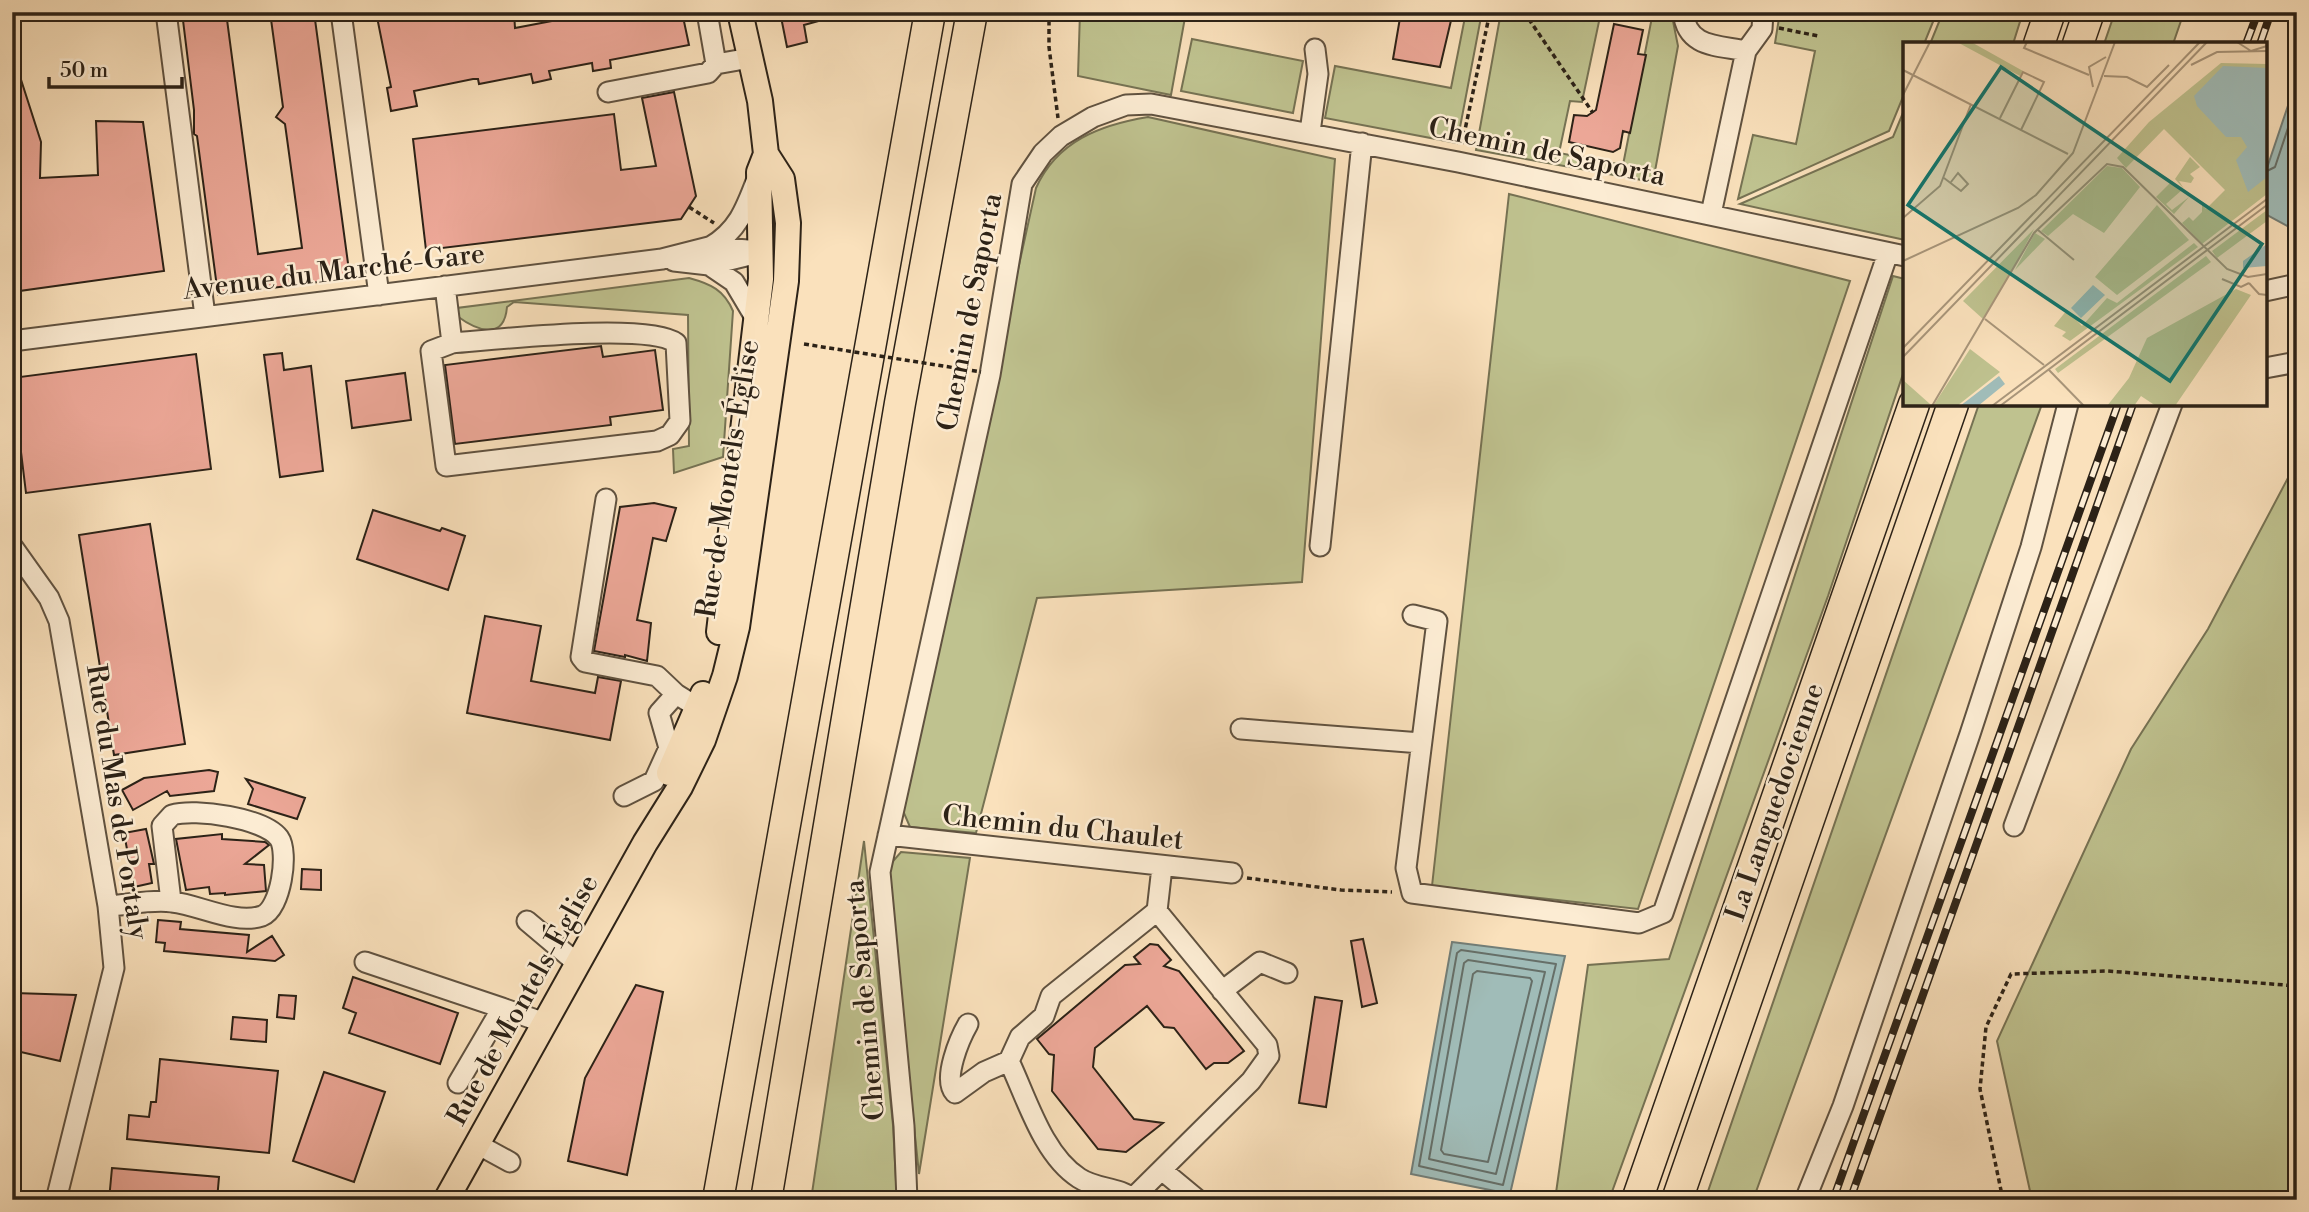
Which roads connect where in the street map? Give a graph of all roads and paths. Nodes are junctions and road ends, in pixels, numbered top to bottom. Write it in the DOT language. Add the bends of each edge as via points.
graph roads {
  1 [pos="166,12"];
  2 [pos="341,12"];
  3 [pos="707,12"];
  4 [pos="740,12"];
  5 [pos="930,12"];
  6 [pos="972,12"];
  7 [pos="1049,12"];
  8 [pos="1490,12"];
  9 [pos="1524,12"];
  10 [pos="1683,12"];
  11 [pos="1763,12"];
  12 [pos="2050,12"];
  13 [pos="2089,12"];
  14 [pos="2040,42"];
  15 [pos="2079,42"];
  16 [pos="1315,49"];
  17 [pos="1746,51"];
  18 [pos="750,58"];
  19 [pos="716,64"];
  20 [pos="608,92"];
  21 [pos="1593,113"];
  22 [pos="1310,132"];
  23 [pos="1061,136"];
  24 [pos="1362,143"];
  25 [pos="1458,162"];
  26 [pos="763,163"];
  27 [pos="688,207"];
  28 [pos="1711,214"];
  29 [pos="720,226"];
  30 [pos="761,251"];
  31 [pos="787,251"];
  32 [pos="1896,255"];
  33 [pos="709,256"];
  34 [pos="2297,284"];
  35 [pos="445,286"];
  36 [pos="2267,291"];
  37 [pos="379,295"];
  38 [pos="205,316"];
  39 [pos="756,319"];
  40 [pos="12,341"];
  41 [pos="452,342"];
  42 [pos="804,344"];
  43 [pos="2297,362"];
  44 [pos="2267,368"];
  45 [pos="981,372"];
  46 [pos="1913,406"];
  47 [pos="1952,406"];
  48 [pos="2067,406"];
  49 [pos="2171,406"];
  50 [pos="606,499"];
  51 [pos="12,546"];
  52 [pos="1320,546"];
  53 [pos="1413,615"];
  54 [pos="676,694"];
  55 [pos="705,710"];
  56 [pos="1241,729"];
  57 [pos="1421,743"];
  58 [pos="624,796"];
  59 [pos="2014,826"];
  60 [pos="888,835"];
  61 [pos="1162,867"];
  62 [pos="1232,873"];
  63 [pos="1412,893"];
  64 [pos="171,901"];
  65 [pos="108,906"];
  66 [pos="1157,911"];
  67 [pos="527,921"];
  68 [pos="365,962"];
  69 [pos="578,964"];
  70 [pos="1287,973"];
  71 [pos="2297,986"];
  72 [pos="1222,991"];
  73 [pos="502,1008"];
  74 [pos="545,1023"];
  75 [pos="968,1024"];
  76 [pos="1009,1061"];
  77 [pos="458,1083"];
  78 [pos="477,1144"];
  79 [pos="510,1162"];
  80 [pos="1163,1171"];
  81 [pos="1134,1199"];
  82 [pos="57,1200"];
  83 [pos="446,1200"];
  84 [pos="719,1200"];
  85 [pos="766,1200"];
  86 [pos="907,1200"];
  87 [pos="1198,1200"];
  88 [pos="1637,1200"];
  89 [pos="1676,1200"];
  90 [pos="1805,1200"];
  91 [pos="2003,1200"];
  1 -- 38 [label="street"];
  2 -- 37 [label="street"];
  3 -- 19 [label="street"];
  4 -- 18 [label="main road, Rue de Montels-Église"];
  5 -- 84 [label="highway"];
  6 -- 85 [label="highway" via="900,403"];
  7 -- 23 [label="path"];
  8 -- 25 [label="path"];
  9 -- 21 [label="path"];
  10 -- 17 [label="street" via="1685,28 1697,41"];
  11 -- 17 [label="street" via="1762,29"];
  12 -- 14 [label="highway"];
  13 -- 15 [label="highway"];
  16 -- 22 [label="street" via="1318,74"];
  17 -- 28 [label="street"];
  18 -- 19 [label="street"];
  18 -- 26 [label="main road, Rue de Montels-Église" via="760,101"];
  19 -- 20 [label="street" via="708,73"];
  22 -- 23 [label="street, Chemin de Saporta" via="1151,104 1126,105"];
  22 -- 24 [label="street, Chemin de Saporta"];
  23 -- 60 [label="street, Chemin de Saporta" via="1022,184 990,375"];
  24 -- 25 [label="street, Chemin de Saporta"];
  24 -- 52 [label="street"];
  25 -- 28 [label="street, Chemin de Saporta"];
  26 -- 30 [label="main road, Rue de Montels-Église"];
  26 -- 31 [label="main road, Rue de Montels-Église" via="782,179"];
  26 -- 33 [label="street" via="741,219"];
  27 -- 29 [label="path"];
  28 -- 32 [label="street, Chemin de Saporta"];
  30 -- 31 [label="main road"];
  30 -- 33 [label="street, Avenue du Marché-Gare"];
  30 -- 39 [label="main road, Rue de Montels-Église"];
  31 -- 55 [label="main road, Rue de Montels-Église" via="779,340 740,607 725,676"];
  32 -- 63 [label="street" via="1663,914 1639,923"];
  33 -- 35 [label="street, Avenue du Marché-Gare"];
  33 -- 39 [label="street" via="734,282"];
  34 -- 36 [label="street"];
  35 -- 37 [label="street, Avenue du Marché-Gare"];
  35 -- 41 [label="street"];
  37 -- 38 [label="street, Avenue du Marché-Gare"];
  38 -- 40 [label="street, Avenue du Marché-Gare"];
  39 -- 55 [label="main road, Rue de Montels-Église" via="720,625"];
  41 -- 41 [label="street" via="545,336 667,337 676,343 680,421 670,435 657,441 446,466 431,351"];
  42 -- 45 [label="path, bridge"];
  43 -- 44 [label="street"];
  46 -- 88 [label="highway, La Languedocienne"];
  47 -- 89 [label="highway, La Languedocienne"];
  48 -- 90 [label="street" via="2031,547 1970,734 1843,1106"];
  49 -- 59 [label="street"];
  50 -- 54 [label="street" via="581,657 585,662 657,676"];
  51 -- 65 [label="street, Rue du Mas de Portaly" via="49,598 59,621"];
  53 -- 57 [label="street" via="1437,621"];
  54 -- 55 [label="street"];
  54 -- 58 [label="street" via="659,713 669,748 654,782"];
  55 -- 69 [label="main road, Rue de Montels-Église" via="680,788"];
  56 -- 57 [label="street"];
  57 -- 63 [label="street" via="1406,868"];
  60 -- 61 [label="street, Chemin du Chaulet"];
  60 -- 86 [label="street, Chemin de Saporta" via="880,872"];
  61 -- 62 [label="street, Chemin du Chaulet"];
  61 -- 66 [label="street"];
  62 -- 63 [label="path" via="1341,890"];
  64 -- 64 [label="street" via="162,826 172,815 200,812 224,817 270,830 280,839 279,895 274,908 261,916 237,917"];
  64 -- 65 [label="street"];
  65 -- 82 [label="street, Rue du Mas de Portaly" via="114,968"];
  66 -- 72 [label="street"];
  66 -- 76 [label="street" via="1051,996 1044,1016 1020,1037"];
  67 -- 69 [label="street"];
  68 -- 73 [label="street"];
  69 -- 74 [label="main road, Rue de Montels-Église"];
  70 -- 72 [label="street" via="1260,962"];
  71 -- 91 [label="path" via="2108,971 2011,974 1986,1027 1980,1089"];
  72 -- 80 [label="street" via="1267,1045 1269,1056 1251,1081"];
  73 -- 74 [label="street"];
  73 -- 77 [label="street"];
  74 -- 78 [label="main road, Rue de Montels-Église"];
  75 -- 76 [label="street" via="957,1043 950,1084 955,1093"];
  76 -- 81 [label="street" via="1065,1167 1092,1185 1124,1191"];
  78 -- 79 [label="street"];
  78 -- 83 [label="main road, Rue de Montels-Église"];
  80 -- 81 [label="street"];
  80 -- 87 [label="street"];
}
